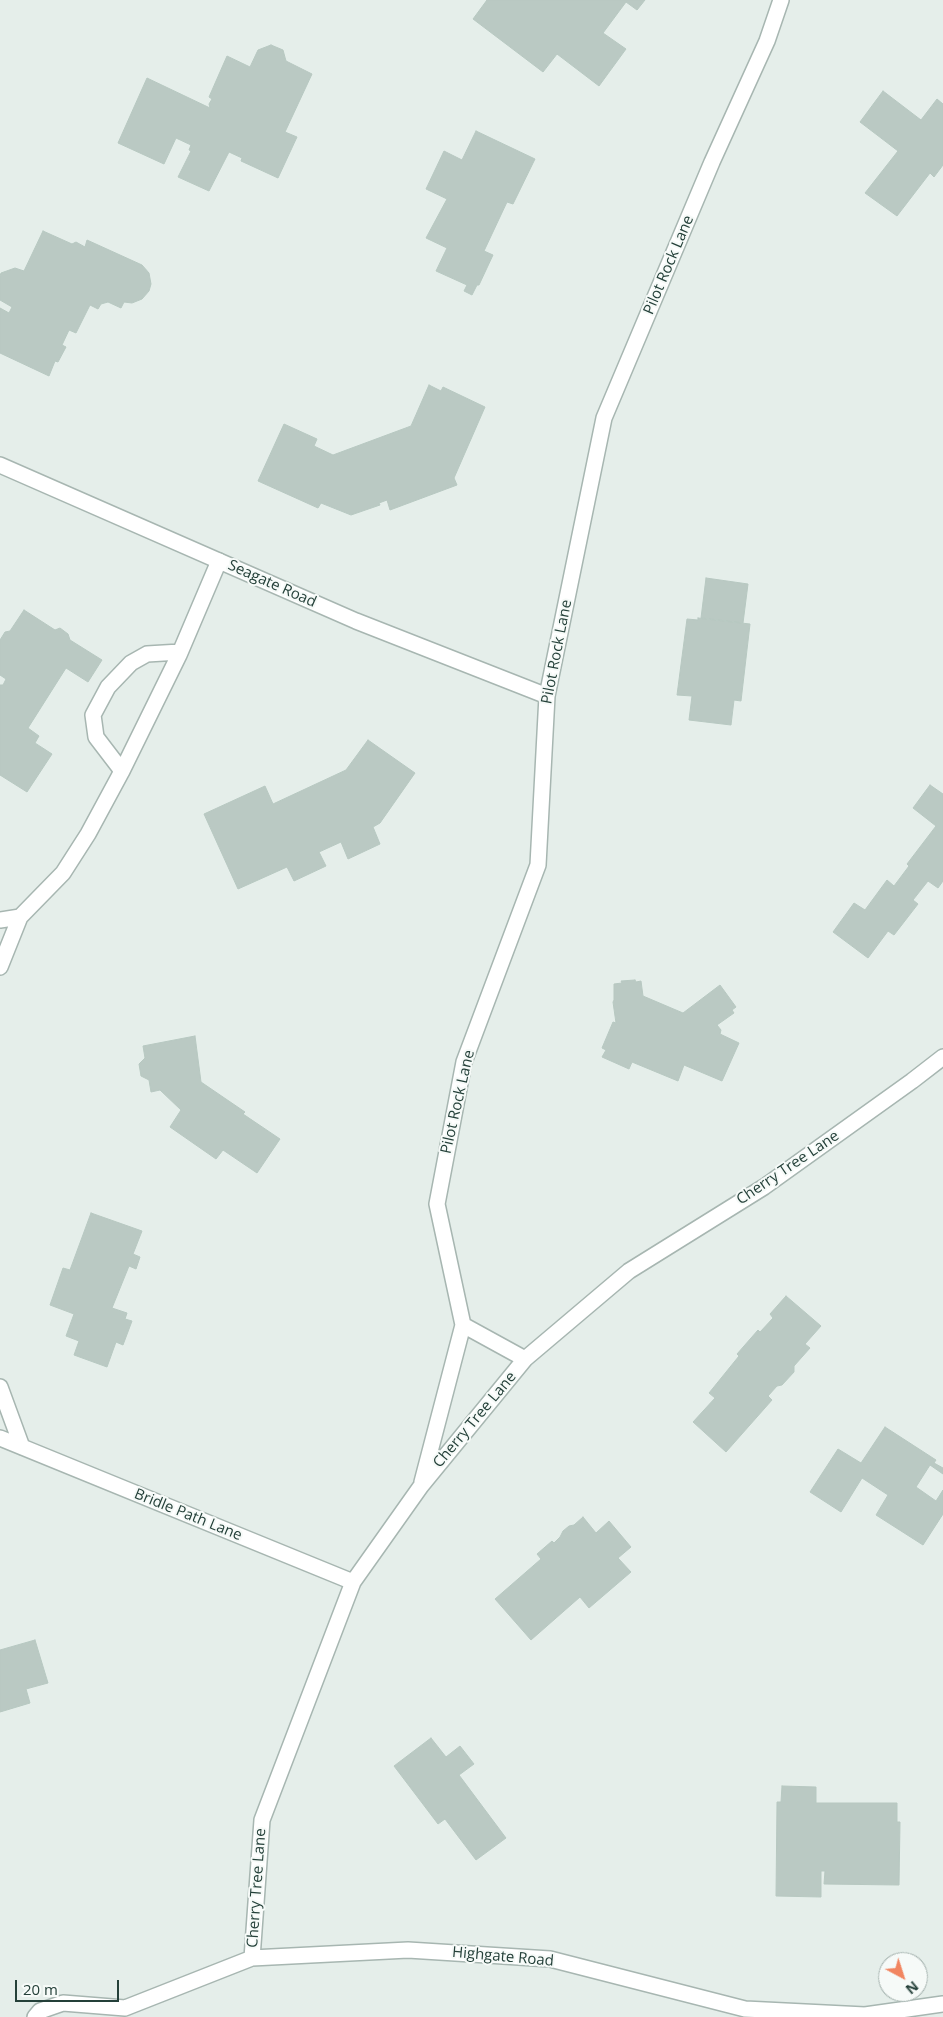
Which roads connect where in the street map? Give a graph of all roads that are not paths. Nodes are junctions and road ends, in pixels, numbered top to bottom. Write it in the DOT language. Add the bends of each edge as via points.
graph roads {
  1 [pos="781,0"];
  2 [pos="0,465"];
  3 [pos="219,561"];
  4 [pos="180,652"];
  5 [pos="547,696"];
  6 [pos="122,771"];
  7 [pos="20,917"];
  8 [pos="0,920"];
  9 [pos="0,967"];
  10 [pos="943,1057"];
  11 [pos="462,1325"];
  12 [pos="525,1360"];
  13 [pos="0,1387"];
  14 [pos="0,1438"];
  15 [pos="22,1447"];
  16 [pos="420,1486"];
  17 [pos="353,1582"];
  18 [pos="252,1958"];
  19 [pos="943,2004"];
  20 [pos="123,2012"];
  21 [pos="35,2017"];
  1 -- 5 [label="street, Pilot Rock Lane" via="767,41 604,418"];
  2 -- 3 [label="street, Seagate Road"];
  3 -- 4 [label="street"];
  3 -- 5 [label="street, Seagate Road" via="356,621"];
  4 -- 6 [label="street"];
  4 -- 6 [label="street" via="147,654 131,663 108,687 93,715 96,737"];
  5 -- 11 [label="street, Pilot Rock Lane" via="538,865 464,1062 436,1204"];
  6 -- 7 [label="street" via="63,874"];
  7 -- 8 [label="street"];
  7 -- 9 [label="street"];
  10 -- 12 [label="street, Cherry Tree Lane" via="764,1187 629,1271"];
  11 -- 12 [label="street"];
  11 -- 16 [label="street, Pilot Rock Lane"];
  12 -- 16 [label="street, Cherry Tree Lane"];
  13 -- 15 [label="street"];
  14 -- 15 [label="street, Bridle Path Lane"];
  15 -- 17 [label="street, Bridle Path Lane"];
  16 -- 17 [label="street, Cherry Tree Lane"];
  17 -- 18 [label="street, Cherry Tree Lane" via="262,1820"];
  18 -- 19 [label="street, Highgate Road" via="408,1950 522,1957 550,1959 746,2009 865,2015"];
  18 -- 20 [label="street, Highgate Road"];
  20 -- 21 [label="street, Highgate Road" via="63,2003 40,2011"];
}
